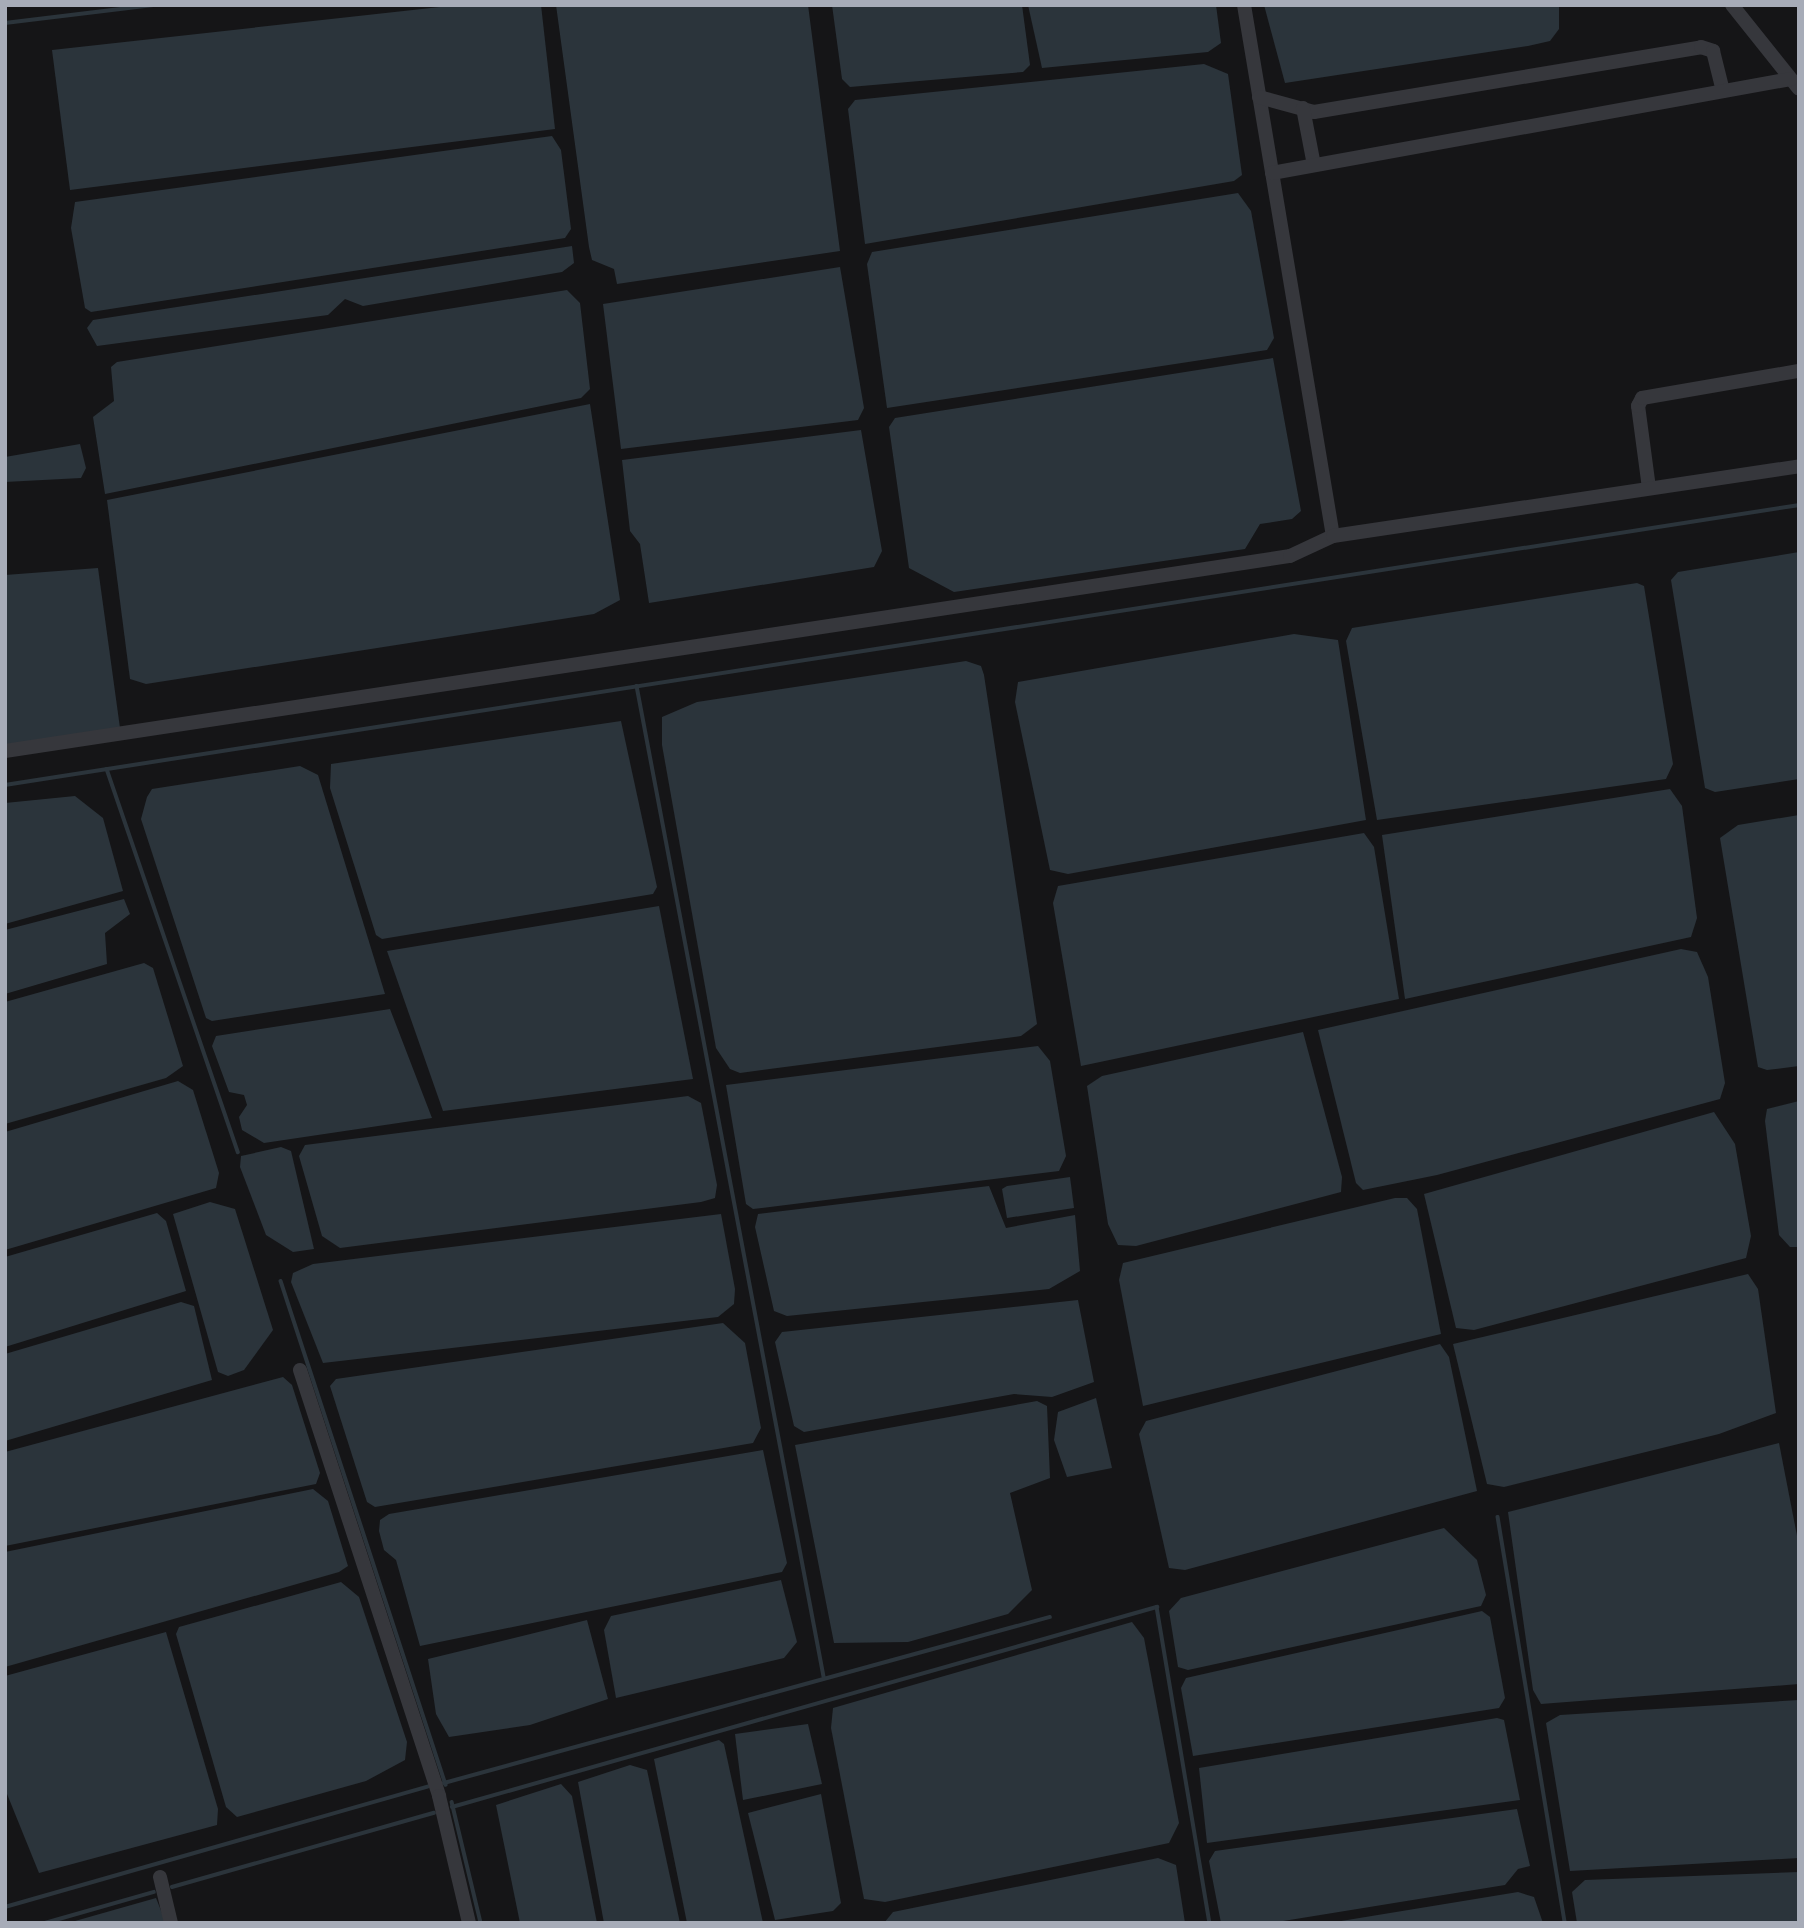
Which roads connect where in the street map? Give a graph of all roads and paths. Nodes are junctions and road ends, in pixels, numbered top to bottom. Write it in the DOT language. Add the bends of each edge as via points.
graph roads {
  1 [pos="1244,5"];
  2 [pos="1732,5"];
  3 [pos="1795,84"];
  4 [pos="1723,91"];
  5 [pos="1259,97"];
  6 [pos="1303,108"];
  7 [pos="1314,165"];
  8 [pos="1272,173"];
  9 [pos="1799,371"];
  10 [pos="1799,466"];
  11 [pos="1649,488"];
  12 [pos="1333,536"];
  13 [pos="5,751"];
  14 [pos="300,1370"];
  15 [pos="160,1877"];
  16 [pos="171,1923"];
  17 [pos="469,1923"];
  1 -- 5 [label="street"];
  2 -- 3 [label="street"];
  3 -- 4 [label="street"];
  4 -- 6 [label="street" via="1713,51 1701,47 1314,112"];
  4 -- 7 [label="street"];
  5 -- 6 [label="street"];
  5 -- 8 [label="street"];
  6 -- 7 [label="street"];
  7 -- 8 [label="street"];
  8 -- 12 [label="street"];
  9 -- 11 [label="street" via="1642,398 1638,406"];
  10 -- 11 [label="street"];
  11 -- 12 [label="street"];
  12 -- 13 [label="street" via="1290,556"];
  14 -- 17 [label="street" via="439,1796"];
  15 -- 16 [label="street"];
}
